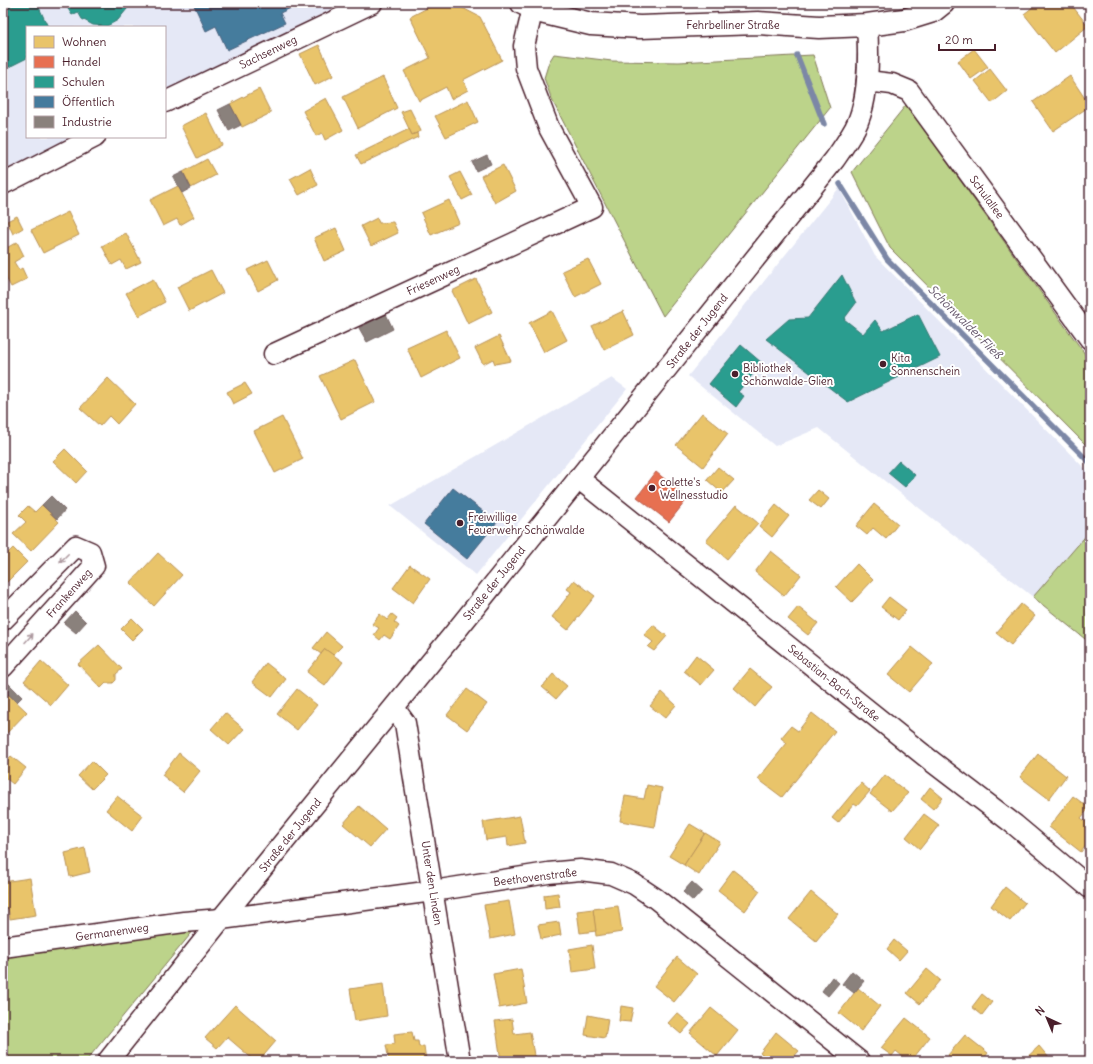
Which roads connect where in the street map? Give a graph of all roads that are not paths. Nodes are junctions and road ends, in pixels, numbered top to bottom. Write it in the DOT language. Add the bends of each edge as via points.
graph roads {
  1 [pos="372,3"];
  2 [pos="943,3"];
  3 [pos="527,6"];
  4 [pos="867,25"];
  5 [pos="867,81"];
  6 [pos="166,102"];
  7 [pos="93,138"];
  8 [pos="3,184"];
  9 [pos="1090,339"];
  10 [pos="274,354"];
  11 [pos="578,478"];
  12 [pos="3,620"];
  13 [pos="3,667"];
  14 [pos="394,708"];
  15 [pos="1090,888"];
  16 [pos="433,891"];
  17 [pos="221,919"];
  18 [pos="3,947"];
  19 [pos="108,1061"];
  20 [pos="460,1061"];
  21 [pos="859,1061"];
  1 -- 6 [label="street, Sachsenweg"];
  2 -- 4 [label="main road, Fehrbelliner Straße" via="933,10 904,20"];
  3 -- 4 [label="main road, Fehrbelliner Straße" via="591,24 640,27 758,23 819,27"];
  3 -- 10 [label="street, Friesenweg" via="524,46 526,68 549,128 592,207"];
  4 -- 5 [label="street, Straße der Jugend"];
  5 -- 9 [label="street, Schulallee" via="892,84 909,91"];
  5 -- 11 [label="street, Straße der Jugend" via="856,128 835,159"];
  7 -- 8 [label="street"];
  11 -- 14 [label="street, Straße der Jugend"];
  11 -- 15 [label="street, Sebastian-Bach-Straße" via="930,760 1015,824"];
  13 -- 12 [label="street, Frankenweg, one-way" via="94,566 90,552 76,546"];
  14 -- 16 [label="street, Unter den Linden" via="405,723"];
  14 -- 17 [label="street, Straße der Jugend"];
  16 -- 17 [label="street, Beethovenstraße"];
  16 -- 20 [label="street, Unter den Linden"];
  16 -- 21 [label="street, Beethovenstraße" via="548,873 580,870 611,874 634,884 655,898"];
  17 -- 18 [label="street, Germanenweg"];
  17 -- 19 [label="street, Straße der Jugend"];
}
